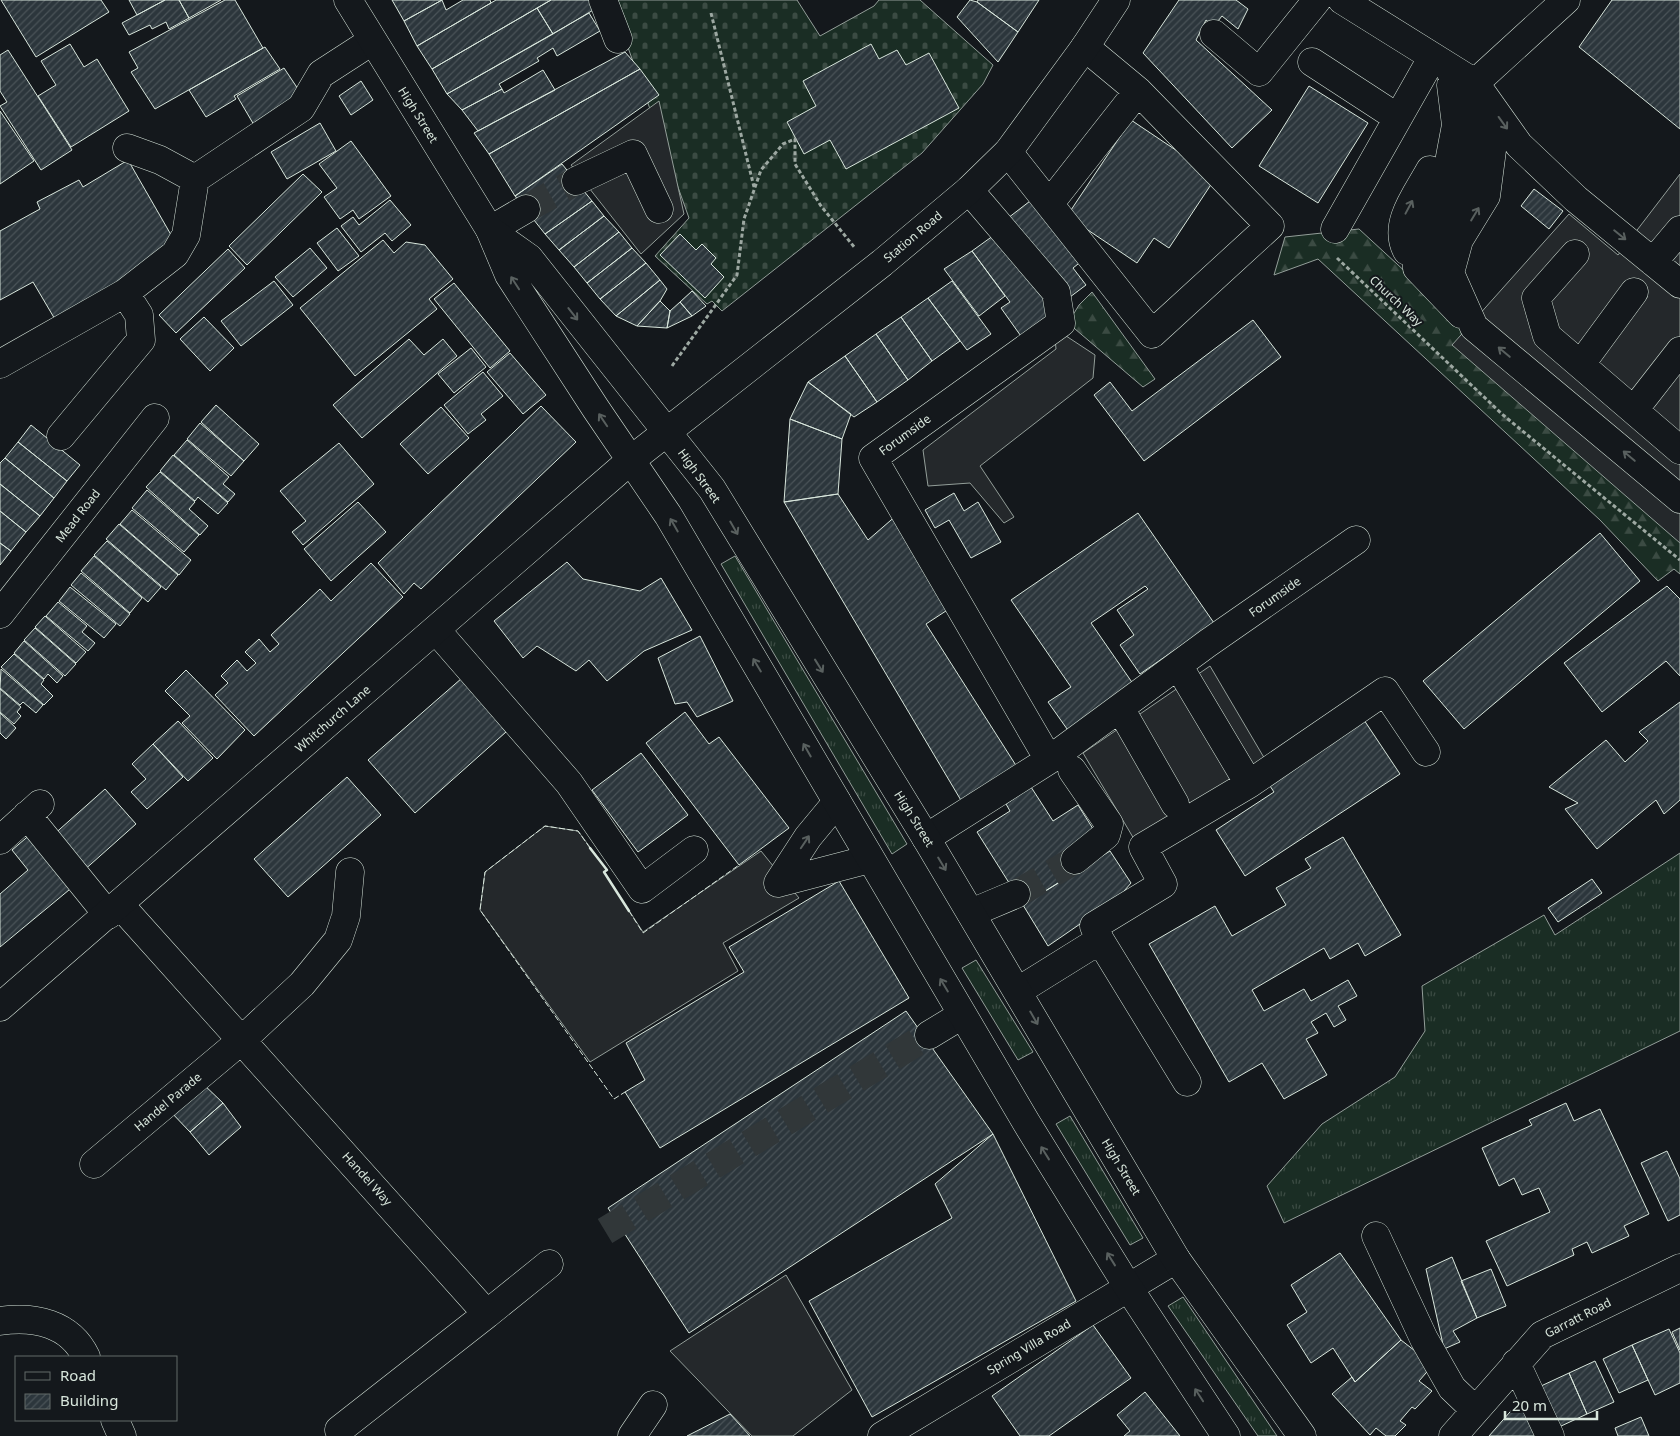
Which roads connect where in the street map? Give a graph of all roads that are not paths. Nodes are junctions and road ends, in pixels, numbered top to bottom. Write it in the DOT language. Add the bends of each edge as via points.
graph roads {
  1 [pos="348,0"];
  2 [pos="603,0"];
  3 [pos="1116,0"];
  4 [pos="1318,0"];
  5 [pos="1342,0"];
  6 [pos="1566,0"];
  7 [pos="1214,34"];
  8 [pos="618,38"];
  9 [pos="372,41"];
  10 [pos="1085,47"];
  11 [pos="1312,62"];
  12 [pos="1441,63"];
  13 [pos="1475,83"];
  14 [pos="1138,91"];
  15 [pos="1398,118"];
  16 [pos="127,148"];
  17 [pos="1008,152"];
  18 [pos="195,179"];
  19 [pos="576,181"];
  20 [pos="969,190"];
  21 [pos="1050,203"];
  22 [pos="526,209"];
  23 [pos="659,209"];
  24 [pos="490,230"];
  25 [pos="1680,230"];
  26 [pos="1334,241"];
  27 [pos="1575,254"];
  28 [pos="1653,262"];
  29 [pos="1680,284"];
  30 [pos="1634,292"];
  31 [pos="125,293"];
  32 [pos="1474,327"];
  33 [pos="1680,351"];
  34 [pos="0,364"];
  35 [pos="1581,364"];
  36 [pos="1634,410"];
  37 [pos="155,418"];
  38 [pos="666,431"];
  39 [pos="61,436"];
  40 [pos="1680,450"];
  41 [pos="630,460"];
  42 [pos="1680,460"];
  43 [pos="1659,481"];
  44 [pos="1680,499"];
  45 [pos="1356,540"];
  46 [pos="0,614"];
  47 [pos="436,630"];
  48 [pos="1178,666"];
  49 [pos="1120,708"];
  50 [pos="1426,752"];
  51 [pos="1061,765"];
  52 [pos="1249,784"];
  53 [pos="837,802"];
  54 [pos="1175,804"];
  55 [pos="926,838"];
  56 [pos="0,840"];
  57 [pos="694,850"];
  58 [pos="870,859"];
  59 [pos="1074,860"];
  60 [pos="350,872"];
  61 [pos="1016,894"];
  62 [pos="114,910"];
  63 [pos="971,913"];
  64 [pos="1100,940"];
  65 [pos="1018,991"];
  66 [pos="0,1008"];
  67 [pos="962,1016"];
  68 [pos="929,1035"];
  69 [pos="243,1039"];
  70 [pos="1187,1082"];
  71 [pos="94,1164"];
  72 [pos="1376,1236"];
  73 [pos="1176,1259"];
  74 [pos="549,1264"];
  75 [pos="1680,1268"];
  76 [pos="1128,1287"];
  77 [pos="487,1314"];
  78 [pos="0,1321"];
  79 [pos="85,1356"];
  80 [pos="1516,1363"];
  81 [pos="652,1405"];
  82 [pos="1476,1410"];
  83 [pos="115,1421"];
  84 [pos="339,1430"];
  85 [pos="122,1436"];
  86 [pos="632,1436"];
  87 [pos="882,1436"];
  88 [pos="1226,1436"];
  89 [pos="1302,1436"];
  90 [pos="1453,1436"];
  91 [pos="1550,1436"];
  1 -- 9 [label="main road, High Street"];
  2 -- 8 [label="main road"];
  3 -- 10 [label="main road, Station Road"];
  4 -- 7 [label="main road" via="1259,72"];
  5 -- 12 [label="main road"];
  6 -- 13 [label="main road"];
  9 -- 18 [label="main road" via="321,74 301,108"];
  9 -- 24 [label="main road, High Street"];
  10 -- 14 [label="main road"];
  10 -- 17 [label="main road, Station Road"];
  11 -- 15 [label="main road"];
  12 -- 13 [label="main road"];
  12 -- 15 [label="main road"];
  32 -- 12 [label="main road, one-way" via="1450,273 1459,240 1486,196 1492,150"];
  32 -- 12 [label="main road, one-way" via="1417,268 1402,241 1406,213 1437,159"];
  13 -- 28 [label="main road, one-way" via="1519,145 1576,199"];
  14 -- 21 [label="main road"];
  14 -- 21 [label="main road" via="1270,226 1152,334"];
  15 -- 26 [label="main road"];
  16 -- 18 [label="main road" via="160,160"];
  17 -- 20 [label="main road, Station Road"];
  17 -- 21 [label="main road"];
  18 -- 31 [label="main road" via="186,235 176,254"];
  19 -- 23 [label="main road" via="633,154"];
  20 -- 38 [label="main road, Station Road" via="872,271"];
  20 -- 51 [label="main road, Forumside" via="1056,292 1061,323 873,458"];
  22 -- 24 [label="main road"];
  24 -- 38 [label="main road, High Street, one-way" via="530,258"];
  41 -- 24 [label="main road, High Street, one-way" via="510,275"];
  25 -- 28 [label="main road"];
  27 -- 35 [label="main road" via="1536,298 1547,336"];
  28 -- 29 [label="main road"];
  30 -- 35 [label="main road"];
  31 -- 34 [label="main road"];
  31 -- 39 [label="main road" via="139,315 141,340"];
  43 -- 32 [label="main road, one-way"];
  33 -- 36 [label="main road"];
  35 -- 36 [label="main road"];
  36 -- 40 [label="main road"];
  37 -- 46 [label="main road, Mead Road"];
  38 -- 41 [label="main road, Whitchurch Lane"];
  38 -- 55 [label="main road, High Street, one-way" via="712,489"];
  41 -- 47 [label="main road, Whitchurch Lane"];
  53 -- 41 [label="main road, High Street, one-way" via="668,515"];
  42 -- 43 [label="main road"];
  43 -- 44 [label="main road"];
  45 -- 48 [label="main road, Forumside"];
  47 -- 57 [label="main road" via="569,783 642,889"];
  47 -- 62 [label="main road, Whitchurch Lane"];
  48 -- 49 [label="main road, Forumside"];
  48 -- 52 [label="main road"];
  49 -- 51 [label="main road, Forumside"];
  49 -- 54 [label="main road"];
  50 -- 52 [label="main road" via="1385,691"];
  51 -- 55 [label="main road, Forumside"];
  51 -- 59 [label="main road" via="1109,824 1106,835"];
  52 -- 64 [label="main road" via="1143,847 1163,884 1094,926"];
  53 -- 58 [label="main road, High Street"];
  58 -- 53 [label="main road, one-way" via="778,883 808,837"];
  55 -- 63 [label="main road, High Street, one-way"];
  56 -- 62 [label="main road, Handel Way" via="34,809"];
  67 -- 58 [label="main road, High Street, one-way"];
  60 -- 69 [label="main road, Handel Parade" via="346,916 338,940 302,984"];
  61 -- 63 [label="main road"];
  62 -- 66 [label="main road, Whitchurch Lane"];
  62 -- 69 [label="main road, Handel Way"];
  63 -- 65 [label="main road, High Street"];
  64 -- 65 [label="main road"];
  64 -- 70 [label="main road"];
  65 -- 73 [label="main road, High Street, one-way"];
  67 -- 68 [label="main road"];
  76 -- 67 [label="main road, High Street, one-way"];
  69 -- 71 [label="main road, Handel Parade"];
  69 -- 77 [label="main road, Handel Way"];
  72 -- 82 [label="main road" via="1424,1340 1452,1388"];
  73 -- 76 [label="main road, Spring Villa Road"];
  73 -- 89 [label="main road, High Street"];
  74 -- 77 [label="main road"];
  75 -- 80 [label="main road, Garratt Road" via="1542,1335"];
  76 -- 87 [label="main road, Spring Villa Road"];
  88 -- 76 [label="main road, High Street, one-way"];
  77 -- 84 [label="main road"];
  78 -- 79 [label="main road" via="42,1320 70,1336"];
  80 -- 82 [label="main road, Garratt Road"];
  80 -- 91 [label="main road"];
  81 -- 86 [label="main road"];
  82 -- 90 [label="main road, Garratt Road"];
  83 -- 85 [label="main road"];
}
